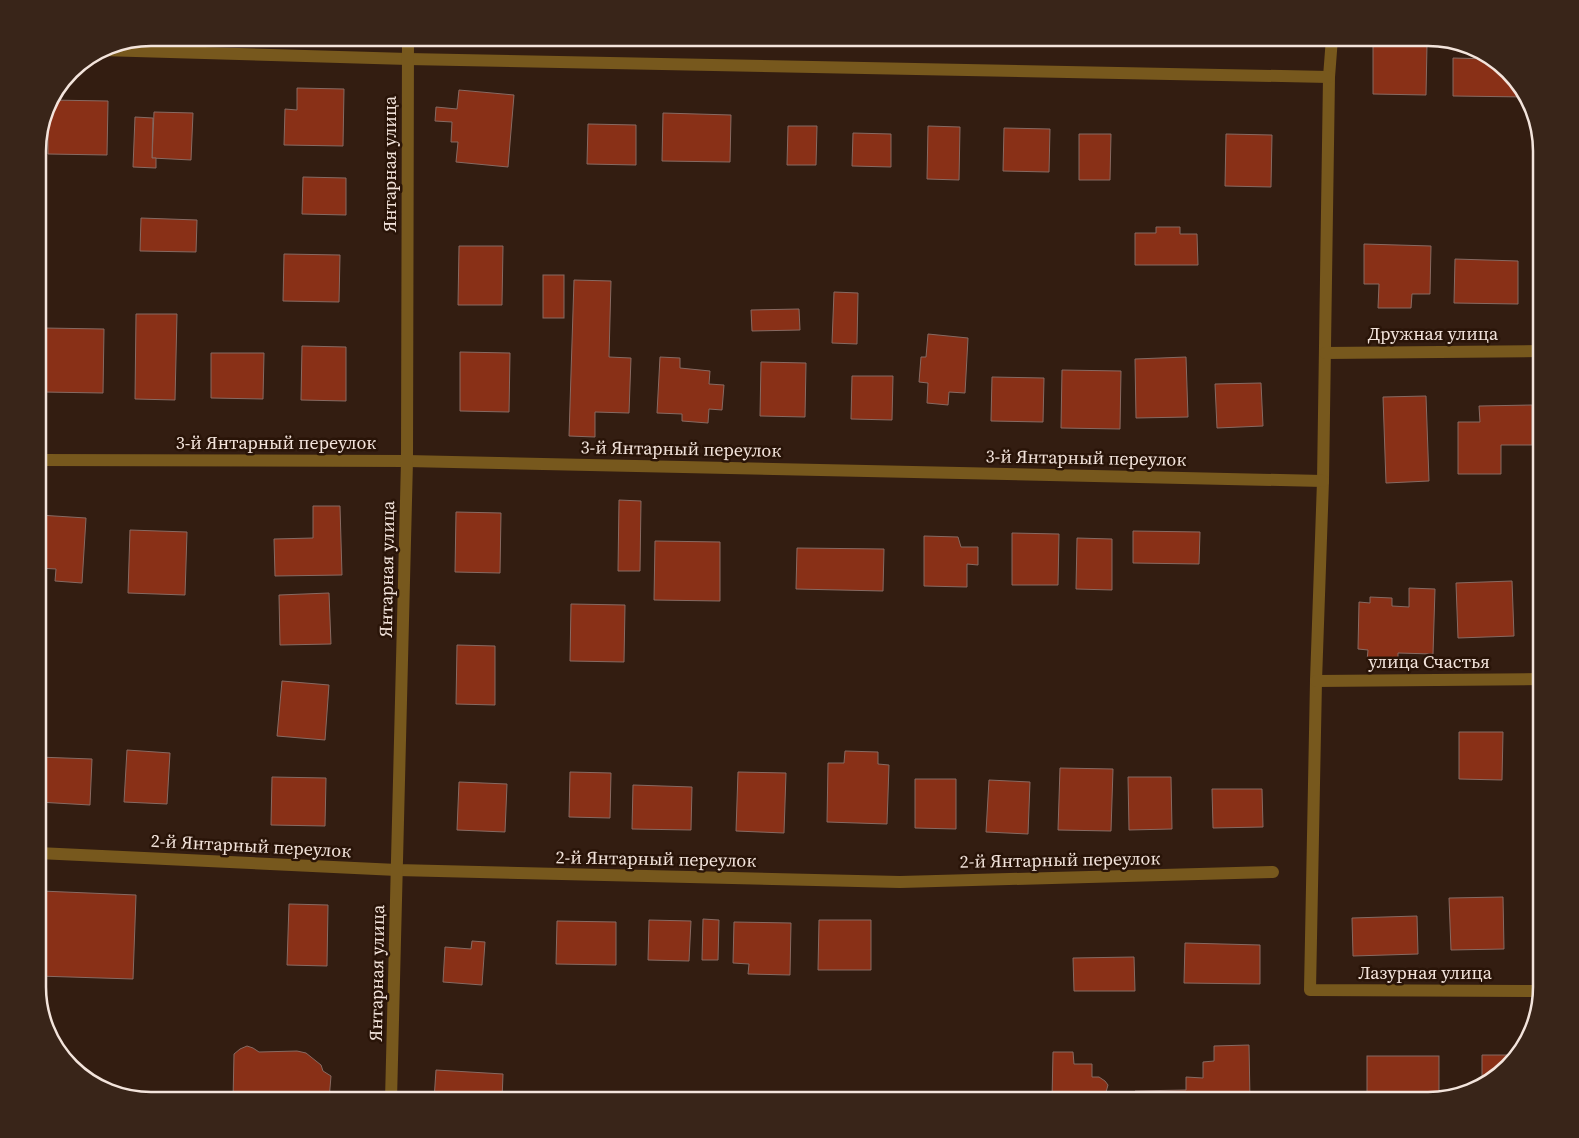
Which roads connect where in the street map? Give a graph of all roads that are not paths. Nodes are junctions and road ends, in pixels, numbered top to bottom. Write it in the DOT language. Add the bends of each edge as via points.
graph roads {
  1 [pos="408,46"];
  2 [pos="1331,46"];
  3 [pos="122,51"];
  4 [pos="408,59"];
  5 [pos="1329,77"];
  6 [pos="1533,351"];
  7 [pos="1325,353"];
  8 [pos="46,460"];
  9 [pos="408,461"];
  10 [pos="1323,481"];
  11 [pos="1533,679"];
  12 [pos="1316,681"];
  13 [pos="46,854"];
  14 [pos="397,870"];
  15 [pos="1273,872"];
  16 [pos="1533,991"];
  17 [pos="391,1092"];
  1 -- 4 [label="street, Янтарная улица"];
  2 -- 5 [label="street"];
  3 -- 4 [label="street"];
  4 -- 5 [label="street"];
  4 -- 9 [label="street, Янтарная улица"];
  5 -- 7 [label="street"];
  6 -- 7 [label="street, Дружная улица"];
  7 -- 10 [label="street"];
  8 -- 9 [label="street, 3-й Янтарный переулок"];
  9 -- 10 [label="street, 3-й Янтарный переулок"];
  9 -- 14 [label="street, Янтарная улица"];
  10 -- 12 [label="street"];
  11 -- 12 [label="street, улица Счастья"];
  12 -- 16 [label="street, Лазурная улица" via="1310,990"];
  13 -- 14 [label="street, 2-й Янтарный переулок"];
  14 -- 15 [label="street, 2-й Янтарный переулок" via="900,882"];
  14 -- 17 [label="street, Янтарная улица"];
}
